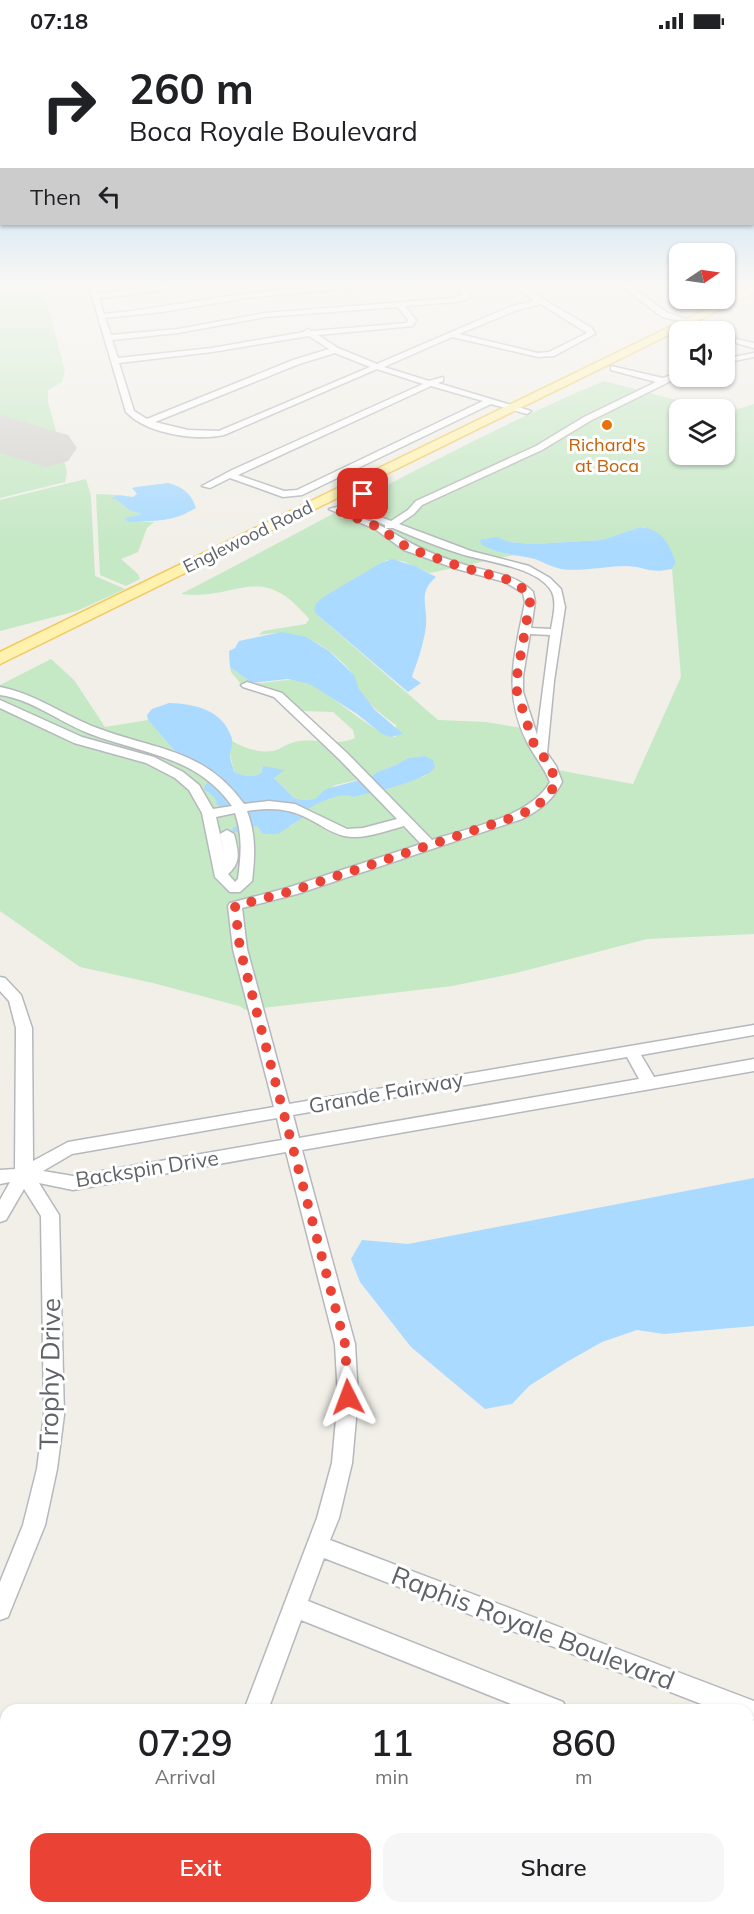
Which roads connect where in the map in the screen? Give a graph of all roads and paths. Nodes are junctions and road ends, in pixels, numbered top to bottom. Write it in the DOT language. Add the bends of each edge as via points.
graph roads {
  1 [pos="117,370"];
  2 [pos="275,370"];
  3 [pos="369,370"];
  4 [pos="388,370"];
  5 [pos="604,370"];
  6 [pos="629,370"];
  7 [pos="647,370"];
  8 [pos="638,374"];
  9 [pos="669,378"];
  10 [pos="436,381"];
  11 [pos="663,381"];
  12 [pos="490,401"];
  13 [pos="526,406"];
  14 [pos="148,422"];
  15 [pos="386,470"];
  16 [pos="234,474"];
  17 [pos="207,486"];
  18 [pos="338,507"];
  19 [pos="393,524"];
  20 [pos="380,528"];
  21 [pos="430,539"];
  22 [pos="408,548"];
  23 [pos="431,557"];
  24 [pos="525,630"];
  25 [pos="557,632"];
  26 [pos="0,659"];
  27 [pos="0,676"];
  28 [pos="247,685"];
  29 [pos="0,692"];
  30 [pos="0,704"];
  31 [pos="541,753"];
  32 [pos="241,809"];
  33 [pos="216,813"];
  34 [pos="406,821"];
  35 [pos="430,846"];
  36 [pos="249,852"];
  37 [pos="232,854"];
  38 [pos="221,873"];
  39 [pos="235,897"];
  40 [pos="0,982"];
  41 [pos="754,1030"];
  42 [pos="631,1051"];
  43 [pos="754,1065"];
  44 [pos="649,1083"];
  45 [pos="284,1110"];
  46 [pos="293,1146"];
  47 [pos="24,1174"];
  48 [pos="0,1177"];
  49 [pos="0,1215"];
  50 [pos="318,1546"];
  51 [pos="294,1606"];
  52 [pos="0,1609"];
  53 [pos="258,1704"];
  54 [pos="540,1704"];
  55 [pos="732,1704"];
  1 -- 14 [label="street" via="128,410"];
  2 -- 14 [label="street"];
  3 -- 14 [label="street" via="218,434 196,435"];
  4 -- 10 [label="street"];
  5 -- 13 [label="main road, Englewood Road"];
  6 -- 8 [label="street"];
  7 -- 8 [label="street"];
  8 -- 11 [label="street"];
  9 -- 11 [label="street"];
  10 -- 12 [label="street"];
  10 -- 13 [label="street"];
  10 -- 16 [label="street"];
  11 -- 19 [label="street" via="539,448 419,503"];
  12 -- 13 [label="street"];
  12 -- 16 [label="street" via="299,493 283,494"];
  13 -- 15 [label="main road, Englewood Road"];
  13 -- 18 [label="main road, Englewood Road"];
  15 -- 18 [label="main road" via="382,476 331,502"];
  15 -- 26 [label="main road, Englewood Road"];
  16 -- 17 [label="street"];
  18 -- 19 [label="street"];
  18 -- 20 [label="street"];
  18 -- 27 [label="main road, Englewood Road"];
  19 -- 20 [label="street"];
  19 -- 21 [label="street"];
  20 -- 22 [label="street"];
  20 -- 23 [label="street" via="387,543 410,554"];
  21 -- 22 [label="street"];
  21 -- 25 [label="street" via="541,575 555,586 560,597"];
  22 -- 23 [label="street"];
  23 -- 24 [label="street" via="522,587 530,602"];
  24 -- 25 [label="street"];
  24 -- 31 [label="street" via="517,692 533,742"];
  25 -- 31 [label="street"];
  28 -- 34 [label="street" via="278,695"];
  29 -- 32 [label="street" via="23,696 93,730 188,762 230,790"];
  30 -- 33 [label="street" via="78,740 150,760 179,775"];
  31 -- 35 [label="street" via="556,782 538,806"];
  32 -- 33 [label="street"];
  32 -- 34 [label="street" via="288,806 312,814 340,831 353,833"];
  32 -- 36 [label="street" via="249,831"];
  33 -- 37 [label="street"];
  33 -- 38 [label="street"];
  34 -- 35 [label="street"];
  35 -- 39 [label="street" via="292,891"];
  36 -- 37 [label="street"];
  36 -- 39 [label="street" via="245,880"];
  37 -- 38 [label="street" via="230,865"];
  38 -- 39 [label="street"];
  39 -- 45 [label="street" via="240,949"];
  40 -- 47 [label="street" via="16,999 24,1028"];
  41 -- 42 [label="street, Grande Fairway"];
  42 -- 44 [label="street"];
  42 -- 45 [label="street, Grande Fairway"];
  43 -- 44 [label="street, Grande Fairway"];
  44 -- 46 [label="street, Grande Fairway"];
  45 -- 46 [label="street"];
  45 -- 47 [label="street, Grande Fairway" via="68,1148"];
  46 -- 47 [label="street, Backspin Drive" via="73,1183"];
  46 -- 50 [label="street" via="345,1344 347,1376 342,1463"];
  47 -- 48 [label="street, Backspin Drive"];
  47 -- 49 [label="street"];
  47 -- 52 [label="street, Trophy Drive" via="50,1215 54,1415 34,1525"];
  50 -- 51 [label="street"];
  50 -- 55 [label="street, Raphis Royale Boulevard"];
  51 -- 53 [label="street"];
  51 -- 54 [label="street"];
}
